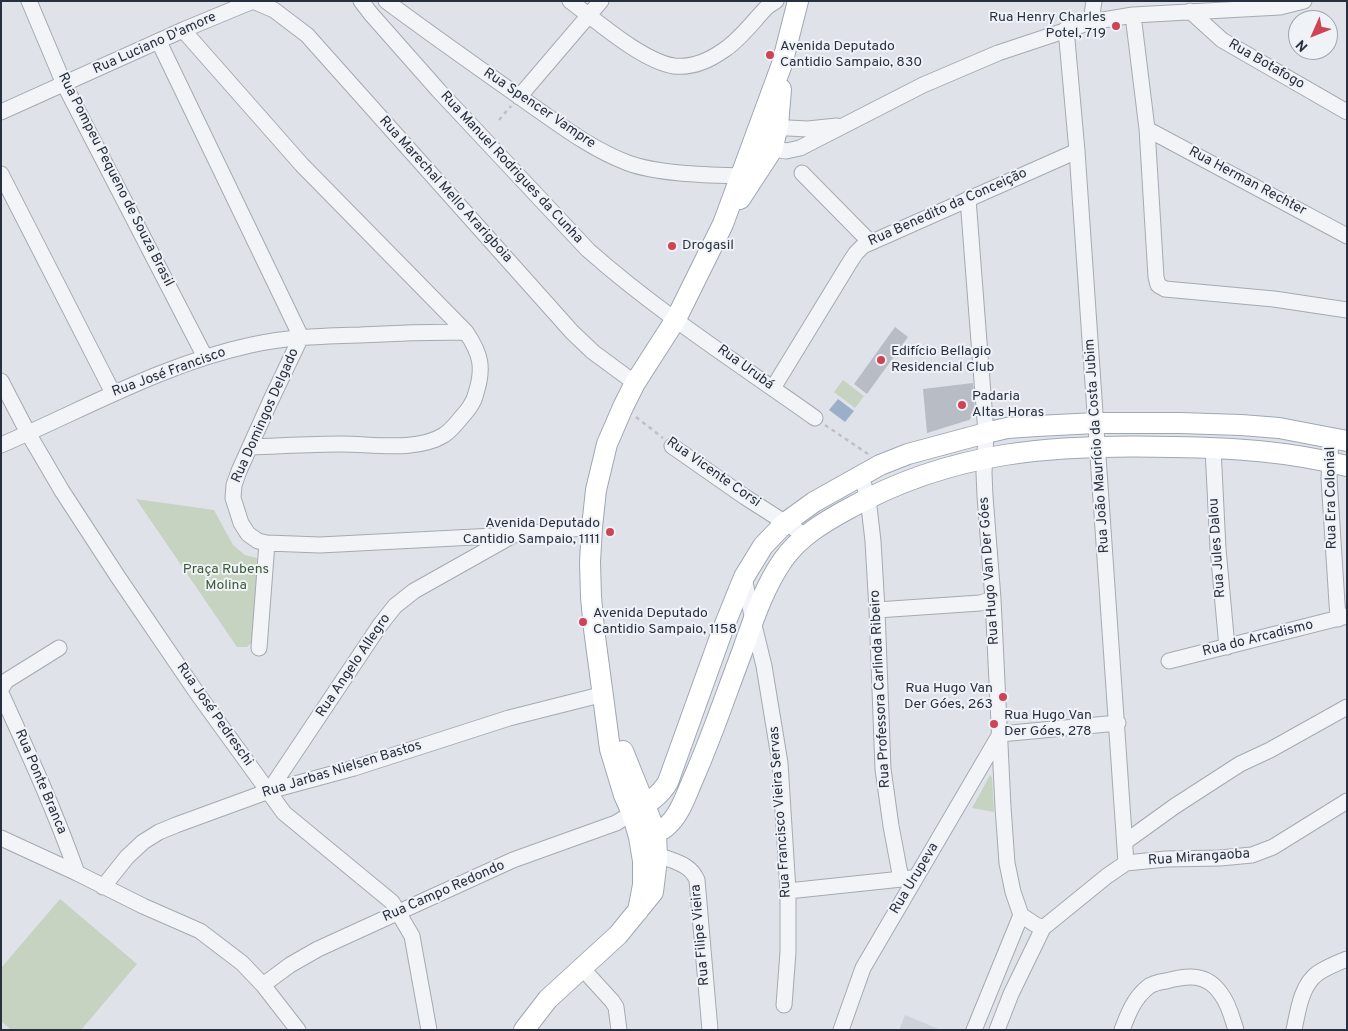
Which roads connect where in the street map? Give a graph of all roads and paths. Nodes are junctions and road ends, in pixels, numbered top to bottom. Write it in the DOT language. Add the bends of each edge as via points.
graph roads {
  1 [pos="29,1"];
  2 [pos="253,1"];
  3 [pos="361,1"];
  4 [pos="386,1"];
  5 [pos="570,1"];
  6 [pos="601,1"];
  7 [pos="776,1"];
  8 [pos="798,1"];
  9 [pos="1094,1"];
  10 [pos="1304,1"];
  11 [pos="1228,5"];
  12 [pos="1190,11"];
  13 [pos="1133,14"];
  14 [pos="590,16"];
  15 [pos="1091,22"];
  16 [pos="1066,29"];
  17 [pos="183,30"];
  18 [pos="159,42"];
  19 [pos="782,64"];
  20 [pos="64,84"];
  21 [pos="519,97"];
  22 [pos="1,112"];
  23 [pos="1347,112"];
  24 [pos="499,120"];
  25 [pos="778,126"];
  26 [pos="844,126"];
  27 [pos="1147,129"];
  28 [pos="755,136"];
  29 [pos="772,150"];
  30 [pos="1077,151"];
  31 [pos="802,173"];
  32 [pos="1,174"];
  33 [pos="740,176"];
  34 [pos="968,199"];
  35 [pos="723,224"];
  36 [pos="1347,236"];
  37 [pos="870,242"];
  38 [pos="1347,310"];
  39 [pos="676,318"];
  40 [pos="466,332"];
  41 [pos="301,337"];
  42 [pos="205,357"];
  43 [pos="1,381"];
  44 [pos="636,383"];
  45 [pos="773,388"];
  46 [pos="113,393"];
  47 [pos="623,407"];
  48 [pos="815,418"];
  49 [pos="1096,423"];
  50 [pos="28,433"];
  51 [pos="986,433"];
  52 [pos="1339,439"];
  53 [pos="1,444"];
  54 [pos="672,446"];
  55 [pos="250,447"];
  56 [pos="1098,447"];
  57 [pos="1213,448"];
  58 [pos="985,458"];
  59 [pos="1338,464"];
  60 [pos="880,465"];
  61 [pos="861,476"];
  62 [pos="868,498"];
  63 [pos="785,523"];
  64 [pos="592,527"];
  65 [pos="513,536"];
  66 [pos="806,536"];
  67 [pos="267,543"];
  68 [pos="744,577"];
  69 [pos="994,599"];
  70 [pos="877,610"];
  71 [pos="1342,618"];
  72 [pos="752,621"];
  73 [pos="1227,647"];
  74 [pos="59,648"];
  75 [pos="259,648"];
  76 [pos="1169,661"];
  77 [pos="1,689"];
  78 [pos="1,693"];
  79 [pos="604,697"];
  80 [pos="1347,707"];
  81 [pos="1118,723"];
  82 [pos="1000,734"];
  83 [pos="268,791"];
  84 [pos="1347,801"];
  85 [pos="639,809"];
  86 [pos="679,810"];
  87 [pos="647,835"];
  88 [pos="1,838"];
  89 [pos="1125,842"];
  90 [pos="666,858"];
  91 [pos="1126,863"];
  92 [pos="77,872"];
  93 [pos="908,879"];
  94 [pos="103,887"];
  95 [pos="788,891"];
  96 [pos="653,892"];
  97 [pos="638,911"];
  98 [pos="399,912"];
  99 [pos="1021,915"];
  100 [pos="1043,928"];
  101 [pos="1347,959"];
  102 [pos="582,968"];
  103 [pos="263,985"];
  104 [pos="784,1005"];
  105 [pos="298,1030"];
  106 [pos="429,1030"];
  107 [pos="524,1030"];
  108 [pos="619,1030"];
  109 [pos="710,1030"];
  110 [pos="841,1030"];
  111 [pos="974,1030"];
  112 [pos="997,1030"];
  113 [pos="1122,1030"];
  114 [pos="1236,1030"];
  115 [pos="1294,1030"];
  1 -- 20 [label="street, Rua Pompeu Pequeno de Souza Brasil"];
  2 -- 17 [label="street, Rua Luciano D'amore"];
  2 -- 44 [label="street, Rua Marechal Mello Ararigboia" via="274,10 307,35 572,332 593,352"];
  3 -- 39 [label="street, Rua Manuel Rodrigues da Cunha" via="439,92 561,223 610,269"];
  4 -- 21 [label="street, Rua Spencer Vampre"];
  5 -- 14 [label="street"];
  6 -- 14 [label="street"];
  7 -- 14 [label="street" via="726,49 694,65 675,66 653,60"];
  8 -- 19 [label="main road"];
  9 -- 15 [label="street"];
  10 -- 11 [label="street" via="1280,7"];
  11 -- 12 [label="street"];
  12 -- 13 [label="street"];
  12 -- 23 [label="street, Rua Botafogo" via="1222,40"];
  13 -- 15 [label="street"];
  13 -- 27 [label="street"];
  14 -- 21 [label="street"];
  15 -- 16 [label="street"];
  16 -- 26 [label="street" via="931,81"];
  16 -- 30 [label="street, Rua João Maurício da Costa Jubim"];
  17 -- 18 [label="street, Rua Luciano D'amore"];
  17 -- 40 [label="street" via="302,165"];
  18 -- 20 [label="street, Rua Luciano D'amore"];
  18 -- 41 [label="street, Rua Domingos Delgado"];
  19 -- 25 [label="main road"];
  19 -- 28 [label="main road"];
  20 -- 22 [label="street, Rua Luciano D'amore"];
  20 -- 42 [label="street, Rua Pompeu Pequeno de Souza Brasil"];
  21 -- 24 [label="path"];
  21 -- 33 [label="street, Rua Spencer Vampre" via="583,141 630,163 672,171"];
  25 -- 26 [label="street" via="808,129"];
  25 -- 28 [label="street"];
  25 -- 29 [label="main road"];
  26 -- 29 [label="street" via="800,148"];
  27 -- 36 [label="street, Rua Herman Rechter"];
  27 -- 38 [label="street" via="1158,285 1165,289 1274,299"];
  28 -- 29 [label="street"];
  28 -- 33 [label="main road"];
  29 -- 35 [label="main road"];
  30 -- 34 [label="street, Rua Benedito da Conceição"];
  30 -- 49 [label="street, Rua João Maurício da Costa Jubim"];
  31 -- 37 [label="street"];
  32 -- 46 [label="street"];
  33 -- 35 [label="main road"];
  34 -- 37 [label="street, Rua Benedito da Conceição"];
  34 -- 51 [label="street, Rua Hugo Van Der Góes"];
  35 -- 39 [label="main road"];
  37 -- 45 [label="street, Rua Benedito da Conceição" via="856,253"];
  39 -- 44 [label="main road"];
  39 -- 45 [label="street, Rua Urubá"];
  40 -- 41 [label="street, Rua José Francisco"];
  40 -- 55 [label="street" via="480,358 479,383 468,411 444,435 428,442 403,446"];
  41 -- 42 [label="street, Rua José Francisco"];
  41 -- 55 [label="street, Rua Domingos Delgado"];
  42 -- 46 [label="street, Rua José Francisco"];
  43 -- 50 [label="street, Rua José Pedreschi"];
  44 -- 47 [label="main road"];
  45 -- 48 [label="street, Rua Urubá"];
  46 -- 50 [label="street, Rua José Francisco"];
  47 -- 54 [label="path, Rua Vicente Corsi"];
  47 -- 64 [label="main road" via="601,465"];
  48 -- 60 [label="path"];
  49 -- 51 [label="main road" via="1027,426"];
  49 -- 52 [label="main road" via="1241,425"];
  49 -- 56 [label="street, Rua João Maurício da Costa Jubim"];
  50 -- 53 [label="street, Rua José Francisco"];
  50 -- 83 [label="street, Rua José Pedreschi" via="118,577"];
  51 -- 58 [label="street, Rua Hugo Van Der Góes"];
  51 -- 60 [label="main road"];
  52 -- 59 [label="street, Rua Era Colonial"];
  54 -- 63 [label="street, Rua Vicente Corsi"];
  55 -- 67 [label="street, Rua Domingos Delgado" via="234,485 233,498 248,534"];
  56 -- 57 [label="main road"];
  56 -- 58 [label="main road" via="1009,453"];
  56 -- 81 [label="street, Rua João Maurício da Costa Jubim"];
  57 -- 59 [label="main road" via="1269,451"];
  57 -- 73 [label="street, Rua Jules Dalou"];
  58 -- 62 [label="main road" via="945,467"];
  58 -- 69 [label="street, Rua Hugo Van Der Góes"];
  59 -- 71 [label="street, Rua Era Colonial" via="1335,585"];
  60 -- 61 [label="main road"];
  61 -- 62 [label="street, Rua Professora Carlinda Ribeiro"];
  61 -- 63 [label="main road" via="814,502"];
  62 -- 66 [label="main road"];
  62 -- 70 [label="street, Rua Professora Carlinda Ribeiro"];
  63 -- 66 [label="street, Rua Vicente Corsi"];
  63 -- 68 [label="main road" via="763,546"];
  64 -- 65 [label="street, Rua Domingos Delgado"];
  64 -- 79 [label="main road" via="591,597"];
  65 -- 67 [label="street, Rua Domingos Delgado" via="320,545"];
  65 -- 83 [label="street, Rua Angelo Allegro" via="414,591 395,606"];
  66 -- 72 [label="main road" via="784,559"];
  67 -- 75 [label="street"];
  68 -- 72 [label="street, Rua Francisco Vieira Servas"];
  68 -- 85 [label="main road" via="668,782"];
  69 -- 70 [label="street" via="980,603"];
  69 -- 82 [label="street, Rua Hugo Van Der Góes"];
  70 -- 93 [label="street, Rua Professora Carlinda Ribeiro" via="883,769 891,826"];
  71 -- 73 [label="street, Rua do Arcadismo"];
  72 -- 86 [label="main road" via="704,754"];
  72 -- 95 [label="street, Rua Francisco Vieira Servas" via="776,734"];
  73 -- 76 [label="street, Rua do Arcadismo"];
  74 -- 77 [label="street" via="6,681"];
  78 -- 92 [label="street, Rua Ponte Branca"];
  79 -- 83 [label="street, Rua Jarbas Nielsen Bastos" via="509,718 354,768"];
  79 -- 85 [label="main road" via="610,749 624,795"];
  80 -- 89 [label="street" via="1240,764"];
  81 -- 82 [label="street"];
  81 -- 89 [label="street, Rua João Maurício da Costa Jubim"];
  82 -- 93 [label="street, Rua Urupeva"];
  82 -- 99 [label="street, Rua Hugo Van Der Góes" via="1007,863"];
  83 -- 94 [label="street, Rua Jarbas Nielsen Bastos" via="159,832 143,842"];
  83 -- 98 [label="street, Rua José Pedreschi" via="284,813 392,902"];
  84 -- 91 [label="street, Rua Mirangaoba" via="1273,847 1252,855"];
  85 -- 87 [label="main road"];
  85 -- 98 [label="street, Rua Campo Redondo" via="616,822 513,860"];
  86 -- 87 [label="main road" via="669,824"];
  86 -- 90 [label="main road"];
  87 -- 96 [label="main road" via="657,859"];
  87 -- 97 [label="main road"];
  88 -- 92 [label="street"];
  89 -- 91 [label="street, Rua João Maurício da Costa Jubim"];
  90 -- 96 [label="main road"];
  90 -- 109 [label="street, Rua Filipe Vieira" via="688,867 697,880"];
  91 -- 100 [label="street"];
  92 -- 94 [label="street"];
  93 -- 95 [label="street"];
  93 -- 110 [label="street, Rua Urupeva" via="863,968"];
  94 -- 103 [label="street" via="200,931 242,963"];
  95 -- 104 [label="street, Rua Francisco Vieira Servas"];
  96 -- 97 [label="main road"];
  97 -- 102 [label="main road" via="618,935"];
  98 -- 103 [label="street, Rua Campo Redondo" via="318,949"];
  98 -- 106 [label="street, Rua José Pedreschi" via="412,936"];
  99 -- 100 [label="street"];
  99 -- 111 [label="street"];
  100 -- 112 [label="street"];
  101 -- 115 [label="street" via="1312,978 1305,989"];
  102 -- 107 [label="main road" via="548,999"];
  102 -- 108 [label="street" via="616,1007"];
  103 -- 105 [label="street"];
  113 -- 114 [label="street" via="1133,1004 1147,988 1184,976 1195,976 1215,986 1226,1002"];
}
